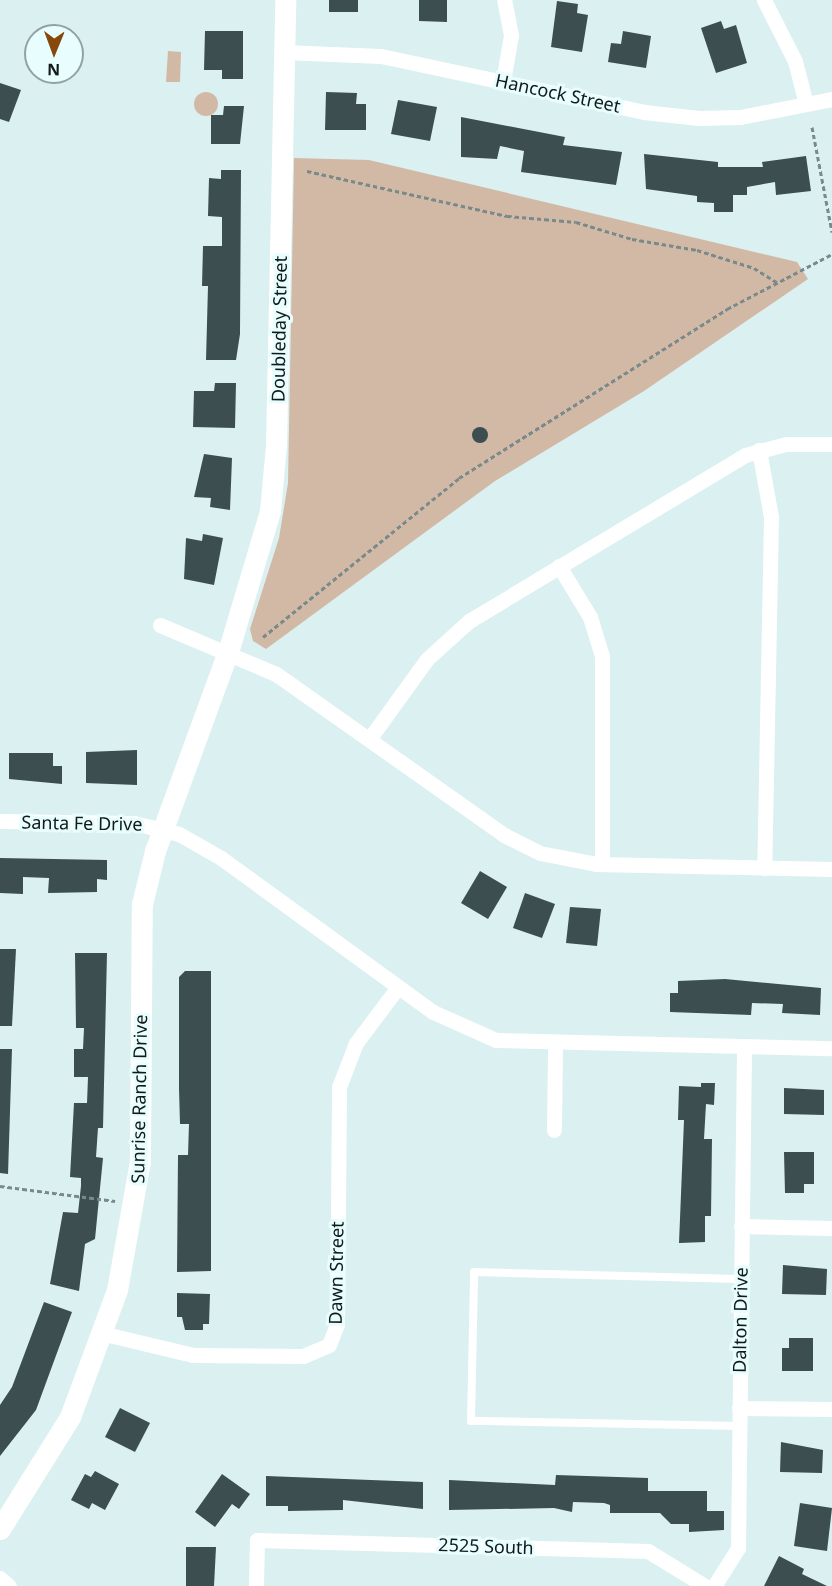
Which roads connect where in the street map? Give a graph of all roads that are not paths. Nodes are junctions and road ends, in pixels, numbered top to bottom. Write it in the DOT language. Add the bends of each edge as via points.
graph roads {
  1 [pos="285,0"];
  2 [pos="504,0"];
  3 [pos="764,0"];
  4 [pos="284,52"];
  5 [pos="503,81"];
  6 [pos="832,99"];
  7 [pos="806,104"];
  8 [pos="832,444"];
  9 [pos="759,450"];
  10 [pos="559,566"];
  11 [pos="160,625"];
  12 [pos="228,652"];
  13 [pos="370,738"];
  14 [pos="0,821"];
  15 [pos="163,828"];
  16 [pos="602,864"];
  17 [pos="764,868"];
  18 [pos="832,869"];
  19 [pos="398,987"];
  20 [pos="555,1044"];
  21 [pos="744,1047"];
  22 [pos="832,1048"];
  23 [pos="554,1130"];
  24 [pos="741,1226"];
  25 [pos="832,1228"];
  26 [pos="740,1279"];
  27 [pos="105,1334"];
  28 [pos="739,1408"];
  29 [pos="832,1409"];
  30 [pos="739,1426"];
  31 [pos="0,1529"];
  32 [pos="0,1578"];
  33 [pos="9,1586"];
  34 [pos="256,1586"];
  35 [pos="705,1586"];
  36 [pos="714,1586"];
  1 -- 4 [label="street, Doubleday Street"];
  2 -- 5 [label="street" via="511,34"];
  3 -- 7 [label="street" via="795,61"];
  4 -- 5 [label="street, Hancock Street" via="381,56"];
  4 -- 12 [label="street, Doubleday Street" via="275,467 264,537"];
  5 -- 7 [label="street, Hancock Street" via="699,118 740,117"];
  6 -- 7 [label="street, Hancock Street"];
  8 -- 9 [label="street"];
  9 -- 10 [label="street"];
  9 -- 17 [label="street" via="771,517"];
  10 -- 13 [label="street" via="447,638"];
  10 -- 16 [label="street" via="593,624 604,670"];
  11 -- 12 [label="street"];
  12 -- 13 [label="street" via="299,688"];
  12 -- 15 [label="street, Sunrise Ranch Drive"];
  13 -- 16 [label="street" via="513,840 560,859"];
  14 -- 15 [label="street, Santa Fe Drive"];
  15 -- 19 [label="street" via="208,849"];
  15 -- 27 [label="street, Sunrise Ranch Drive" via="141,913 141,1129 135,1204"];
  16 -- 17 [label="street"];
  17 -- 18 [label="street"];
  19 -- 20 [label="street" via="447,1021 478,1035"];
  19 -- 27 [label="street, Dawn Street" via="356,1043 339,1087 337,1324 329,1345 303,1356 193,1355 149,1348"];
  20 -- 21 [label="street"];
  20 -- 23 [label="street"];
  21 -- 22 [label="street"];
  21 -- 24 [label="street, Dalton Drive"];
  24 -- 25 [label="street"];
  24 -- 26 [label="street, Dalton Drive"];
  26 -- 28 [label="street, Dalton Drive"];
  26 -- 30 [label="lane" via="474,1272 471,1421"];
  27 -- 31 [label="street, Sunrise Ranch Drive" via="58,1442"];
  28 -- 29 [label="street"];
  28 -- 30 [label="street, Dalton Drive"];
  30 -- 36 [label="street, Dalton Drive" via="738,1548"];
  32 -- 33 [label="street"];
  34 -- 35 [label="street, 2525 South" via="257,1540 648,1551"];
}
